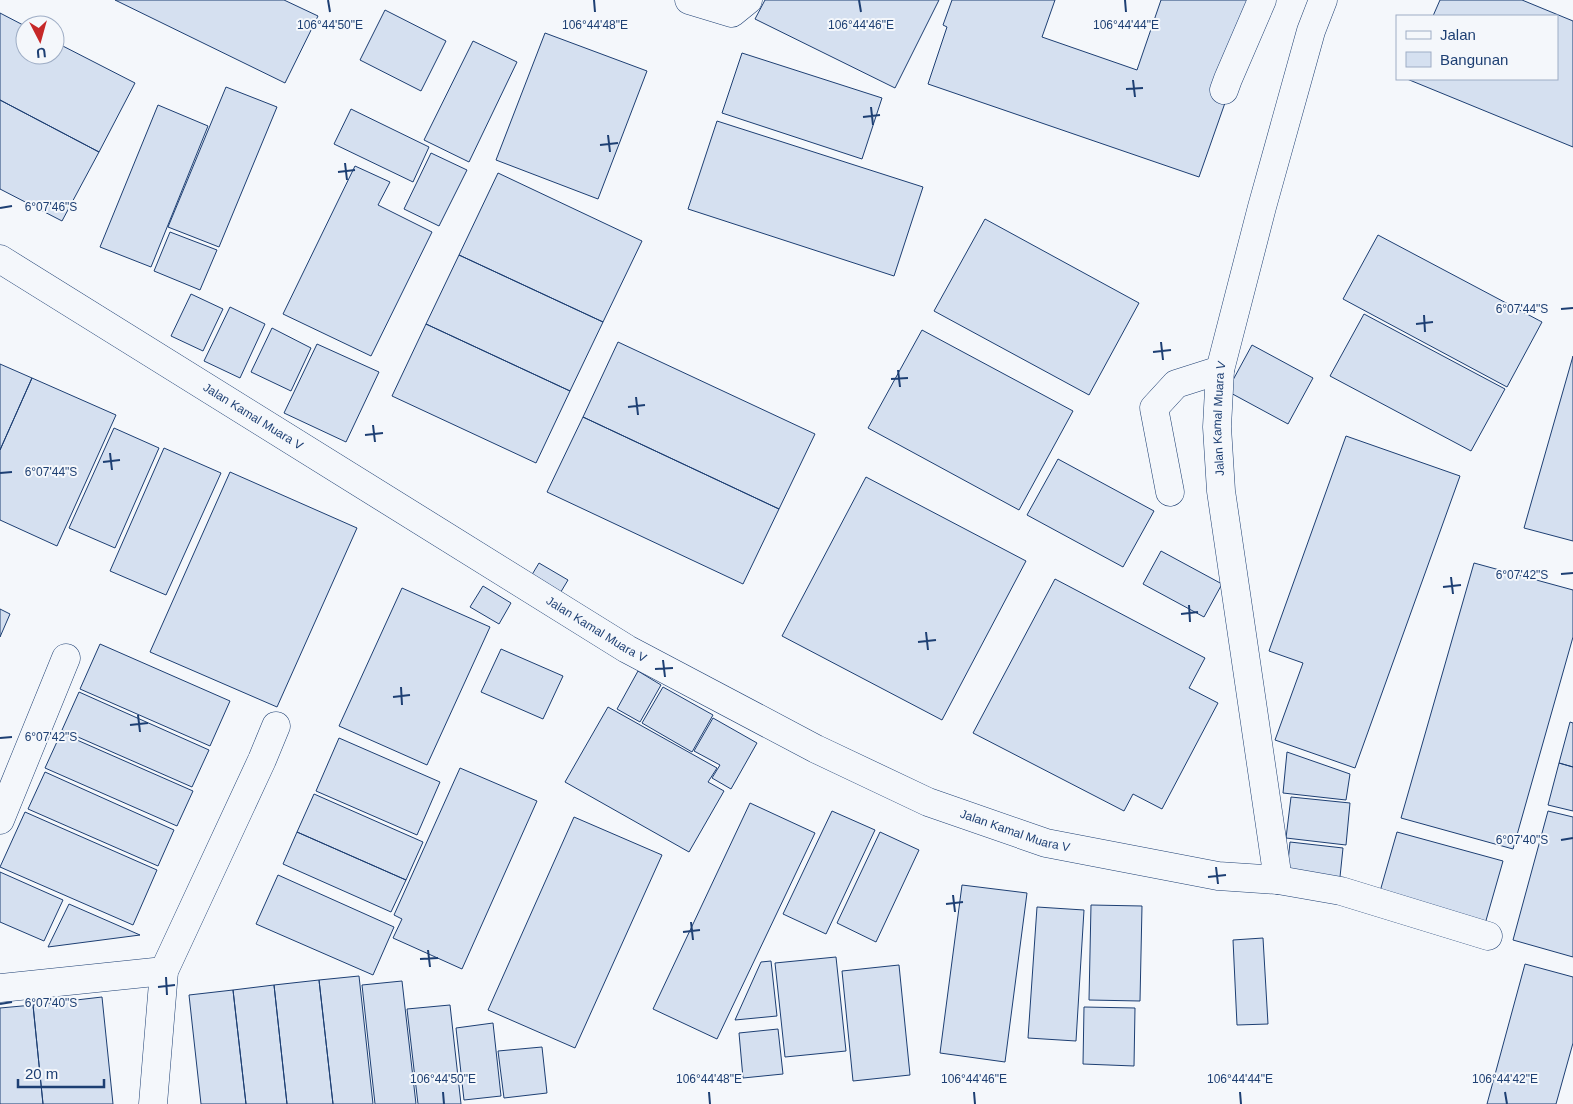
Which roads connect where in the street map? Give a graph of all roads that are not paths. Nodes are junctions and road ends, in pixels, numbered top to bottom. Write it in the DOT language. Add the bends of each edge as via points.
graph roads {
  1 [pos="689,0"];
  2 [pos="748,0"];
  3 [pos="1262,0"];
  4 [pos="1323,0"];
  5 [pos="1224,90"];
  6 [pos="0,259"];
  7 [pos="1220,370"];
  8 [pos="1170,492"];
  9 [pos="66,658"];
  10 [pos="276,726"];
  11 [pos="0,820"];
  12 [pos="1278,880"];
  13 [pos="1488,936"];
  14 [pos="164,971"];
  15 [pos="0,988"];
  16 [pos="153,1104"];
  1 -- 2 [label="street" via="732,13"];
  3 -- 5 [label="street"];
  4 -- 7 [label="street, Jalan Kamal Muara V" via="1311,32"];
  6 -- 12 [label="street, Jalan Kamal Muara V" via="627,649 816,749 928,802 1046,842 1218,876"];
  7 -- 8 [label="street" via="1176,384 1154,408"];
  7 -- 12 [label="street, Jalan Kamal Muara V" via="1221,491"];
  9 -- 11 [label="street"];
  10 -- 14 [label="street"];
  12 -- 13 [label="street" via="1341,891"];
  14 -- 15 [label="street"];
  14 -- 16 [label="street"];
}
